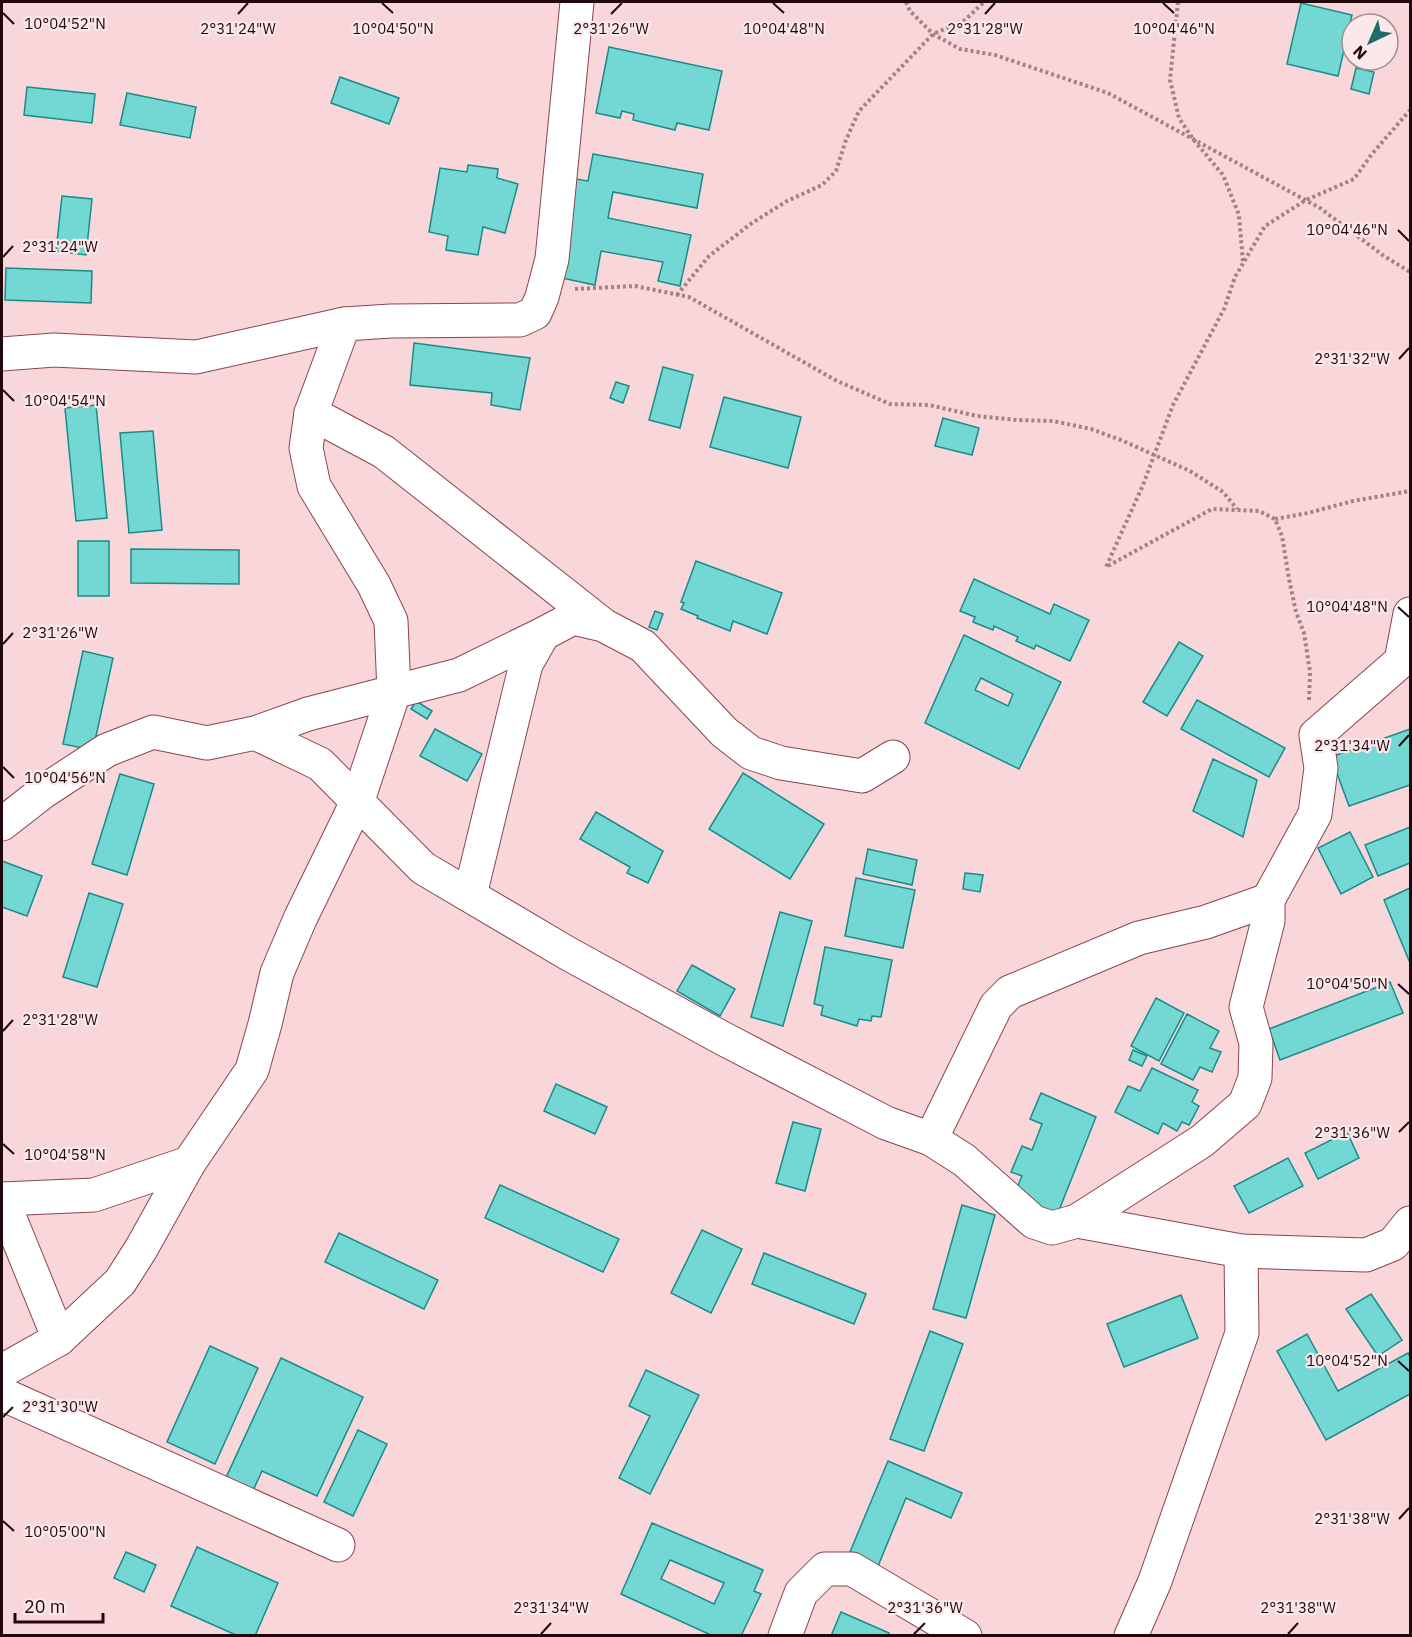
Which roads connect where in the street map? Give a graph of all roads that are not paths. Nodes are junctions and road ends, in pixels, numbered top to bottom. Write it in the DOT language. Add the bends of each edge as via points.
graph roads {
  1 [pos="577,2"];
  2 [pos="344,324"];
  3 [pos="2,354"];
  4 [pos="311,413"];
  5 [pos="1410,614"];
  6 [pos="603,625"];
  7 [pos="543,634"];
  8 [pos="394,692"];
  9 [pos="255,733"];
  10 [pos="893,757"];
  11 [pos="358,800"];
  12 [pos="2,824"];
  13 [pos="470,895"];
  14 [pos="1268,900"];
  15 [pos="931,1139"];
  16 [pos="189,1163"];
  17 [pos="2,1199"];
  18 [pos="1077,1221"];
  19 [pos="1410,1223"];
  20 [pos="1241,1251"];
  21 [pos="58,1339"];
  22 [pos="2,1371"];
  23 [pos="2,1394"];
  24 [pos="338,1545"];
  25 [pos="785,1635"];
  26 [pos="965,1635"];
  27 [pos="1131,1635"];
  1 -- 2 [label="street" via="552,259 535,313 520,320"];
  2 -- 3 [label="street" via="196,357 54,350"];
  2 -- 4 [label="street"];
  4 -- 6 [label="street" via="384,452"];
  4 -- 8 [label="street" via="306,448 314,486 374,585 391,621"];
  5 -- 14 [label="street" via="1401,661 1316,735 1321,768 1315,814"];
  6 -- 7 [label="street" via="573,618"];
  6 -- 10 [label="street" via="643,646 724,732 751,753 782,763 862,776"];
  7 -- 8 [label="street" via="459,675"];
  7 -- 13 [label="street" via="526,664"];
  8 -- 9 [label="street" via="308,714"];
  8 -- 11 [label="street"];
  9 -- 11 [label="street" via="320,764"];
  9 -- 12 [label="street" via="207,743 153,732 107,750"];
  11 -- 13 [label="street" via="423,868"];
  11 -- 16 [label="street" via="277,973 252,1070"];
  13 -- 15 [label="street" via="722,1038 886,1123"];
  14 -- 15 [label="street" via="1206,922 1138,938 1010,992 996,1006"];
  14 -- 18 [label="street" via="1268,921 1246,1007 1256,1043 1256,1078 1245,1104 1202,1141"];
  15 -- 18 [label="street" via="964,1160 1034,1222 1052,1228"];
  16 -- 17 [label="street" via="94,1195"];
  16 -- 21 [label="street" via="120,1282"];
  17 -- 21 [label="street"];
  18 -- 20 [label="street"];
  19 -- 20 [label="street" via="1393,1244 1366,1255"];
  20 -- 27 [label="street" via="1242,1333 1155,1581"];
  21 -- 22 [label="street"];
  23 -- 24 [label="street"];
  25 -- 26 [label="street" via="801,1593 825,1569 852,1569"];
}
